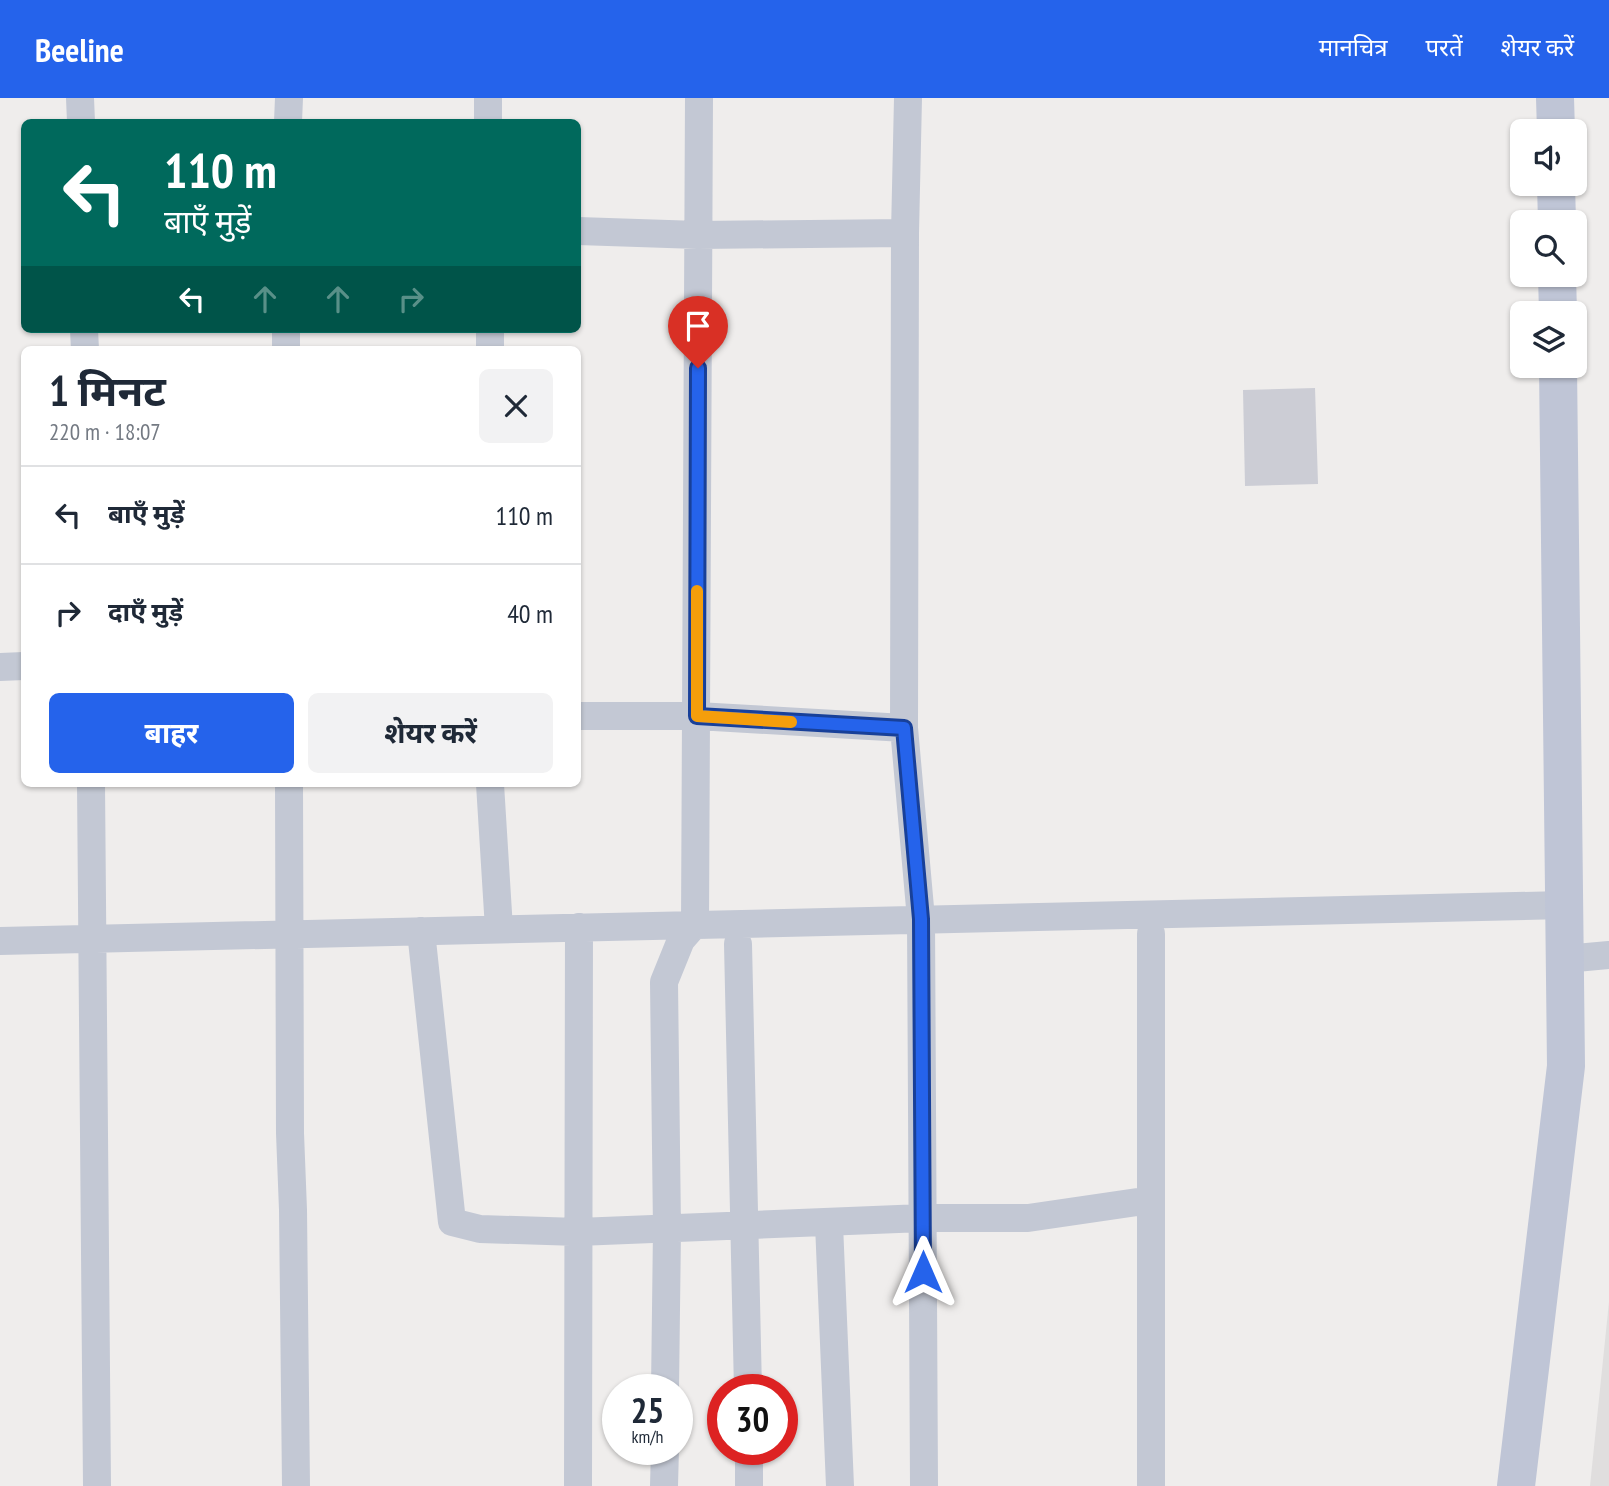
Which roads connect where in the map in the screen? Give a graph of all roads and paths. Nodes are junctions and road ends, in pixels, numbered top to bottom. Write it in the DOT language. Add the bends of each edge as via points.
graph roads {
  1 [pos="80,98"];
  2 [pos="289,98"];
  3 [pos="488,98"];
  4 [pos="699,98"];
  5 [pos="908,98"];
  6 [pos="1555,98"];
  7 [pos="81,119"];
  8 [pos="288,119"];
  9 [pos="488,119"];
  10 [pos="1556,119"];
  11 [pos="581,231"];
  12 [pos="905,233"];
  13 [pos="698,234"];
  14 [pos="1558,378"];
  15 [pos="21,666"];
  16 [pos="0,667"];
  17 [pos="581,716"];
  18 [pos="697,716"];
  19 [pos="904,728"];
  20 [pos="91,787"];
  21 [pos="289,787"];
  22 [pos="490,787"];
  23 [pos="1564,905"];
  24 [pos="921,919"];
  25 [pos="695,925"];
  26 [pos="579,927"];
  27 [pos="499,929"];
  28 [pos="421,930"];
  29 [pos="290,934"];
  30 [pos="1151,934"];
  31 [pos="94,938"];
  32 [pos="0,941"];
  33 [pos="738,944"];
  34 [pos="1609,956"];
  35 [pos="1565,959"];
  36 [pos="1151,1200"];
  37 [pos="923,1218"];
  38 [pos="829,1224"];
  39 [pos="746,1225"];
  40 [pos="667,1229"];
  41 [pos="578,1232"];
  42 [pos="665,1374"];
  43 [pos="748,1374"];
  44 [pos="665,1465"];
  45 [pos="749,1465"];
  46 [pos="97,1486"];
  47 [pos="296,1486"];
  48 [pos="578,1486"];
  49 [pos="664,1486"];
  50 [pos="749,1486"];
  51 [pos="840,1486"];
  52 [pos="924,1486"];
  53 [pos="1151,1486"];
  54 [pos="1516,1486"];
  1 -- 7 [label="street"];
  2 -- 8 [label="street"];
  3 -- 9 [label="street"];
  4 -- 13 [label="street"];
  5 -- 12 [label="street"];
  6 -- 10 [label="main road"];
  11 -- 13 [label="street"];
  12 -- 13 [label="street"];
  12 -- 19 [label="street"];
  13 -- 18 [label="street"];
  14 -- 23 [label="main road"];
  15 -- 16 [label="street"];
  17 -- 18 [label="street"];
  18 -- 19 [label="street"];
  18 -- 25 [label="street"];
  19 -- 24 [label="street"];
  20 -- 31 [label="street"];
  21 -- 29 [label="street"];
  22 -- 27 [label="street"];
  23 -- 24 [label="street"];
  23 -- 35 [label="main road"];
  24 -- 25 [label="street"];
  24 -- 37 [label="street"];
  25 -- 26 [label="street"];
  25 -- 40 [label="street" via="681,940 664,982"];
  26 -- 27 [label="street"];
  26 -- 41 [label="street"];
  27 -- 28 [label="street"];
  28 -- 29 [label="street"];
  28 -- 41 [label="street" via="452,1222 480,1228"];
  29 -- 31 [label="street"];
  29 -- 47 [label="street"];
  30 -- 36 [label="street"];
  31 -- 32 [label="street"];
  31 -- 46 [label="street"];
  33 -- 39 [label="street"];
  34 -- 35 [label="street"];
  35 -- 54 [label="main road" via="1566,1066"];
  36 -- 37 [label="street" via="1028,1218"];
  36 -- 53 [label="street"];
  37 -- 38 [label="street"];
  37 -- 52 [label="street"];
  38 -- 39 [label="street"];
  38 -- 51 [label="street"];
  39 -- 40 [label="street"];
  39 -- 43 [label="street"];
  40 -- 41 [label="street"];
  40 -- 42 [label="street"];
  41 -- 48 [label="street"];
  44 -- 49 [label="street"];
  45 -- 50 [label="street"];
}
